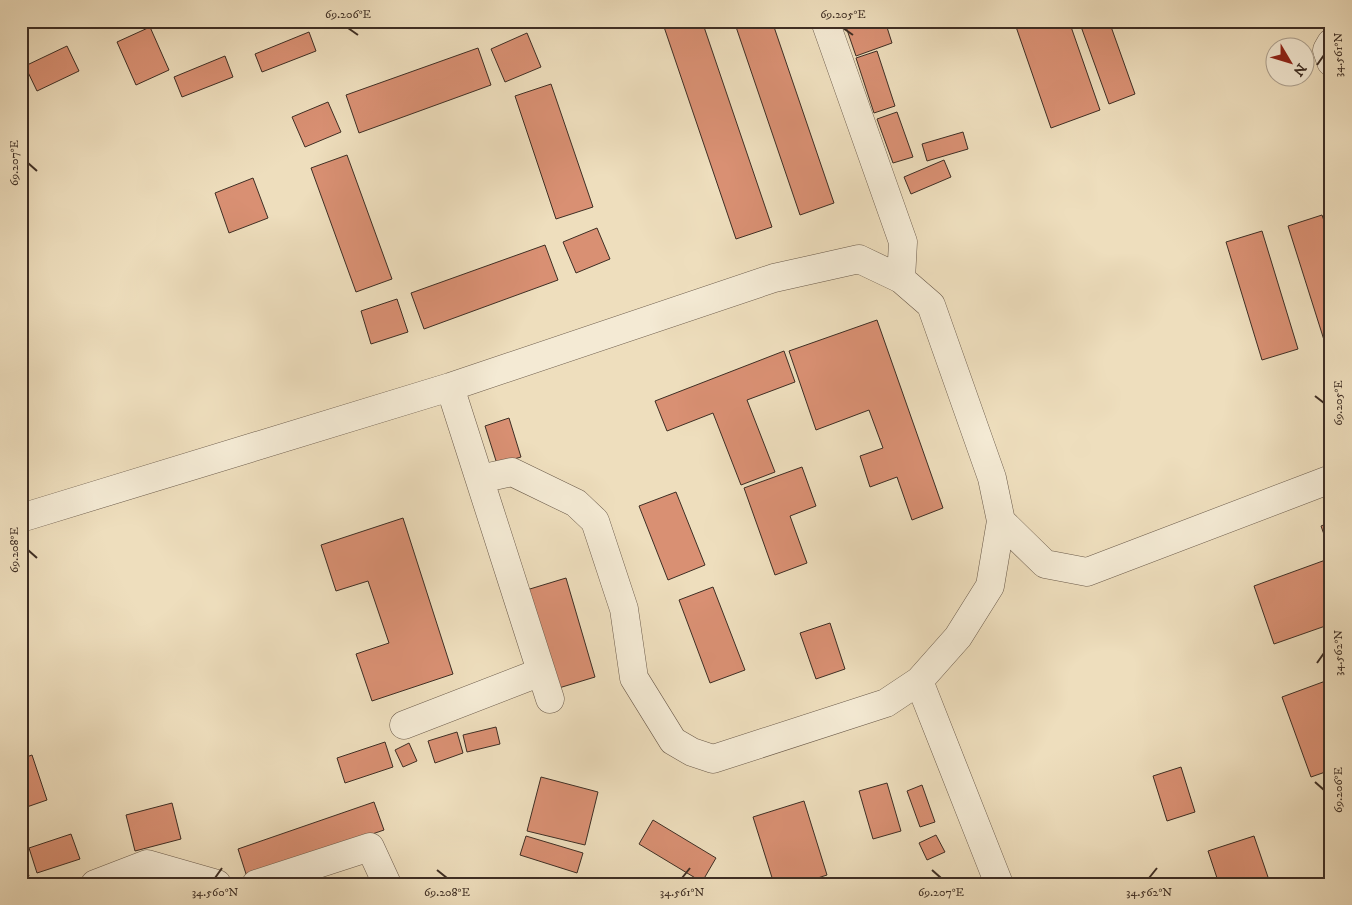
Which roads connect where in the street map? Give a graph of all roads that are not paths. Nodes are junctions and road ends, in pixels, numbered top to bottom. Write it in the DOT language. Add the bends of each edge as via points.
graph roads {
  1 [pos="825,21"];
  2 [pos="1331,43"];
  3 [pos="1331,62"];
  4 [pos="901,278"];
  5 [pos="450,387"];
  6 [pos="480,479"];
  7 [pos="1331,479"];
  8 [pos="21,518"];
  9 [pos="1000,521"];
  10 [pos="542,672"];
  11 [pos="919,681"];
  12 [pos="550,699"];
  13 [pos="404,725"];
  14 [pos="95,884"];
  15 [pos="217,884"];
  16 [pos="256,884"];
  17 [pos="387,884"];
  18 [pos="999,884"];
  1 -- 4 [label="lane" via="903,242"];
  2 -- 3 [label="lane" via="1327,50"];
  4 -- 5 [label="lane" via="859,259 774,278"];
  4 -- 9 [label="lane" via="931,305 992,478"];
  5 -- 6 [label="lane"];
  5 -- 8 [label="lane"];
  6 -- 10 [label="lane"];
  6 -- 11 [label="lane" via="512,472 576,503 595,521 624,608 634,678 672,741 692,752 714,759 886,703"];
  7 -- 9 [label="lane" via="1087,572 1046,564"];
  9 -- 11 [label="lane" via="990,586 958,637"];
  10 -- 12 [label="lane"];
  10 -- 13 [label="lane"];
  11 -- 18 [label="lane"];
  14 -- 15 [label="lane" via="146,864"];
  16 -- 17 [label="lane" via="370,847"];
}
